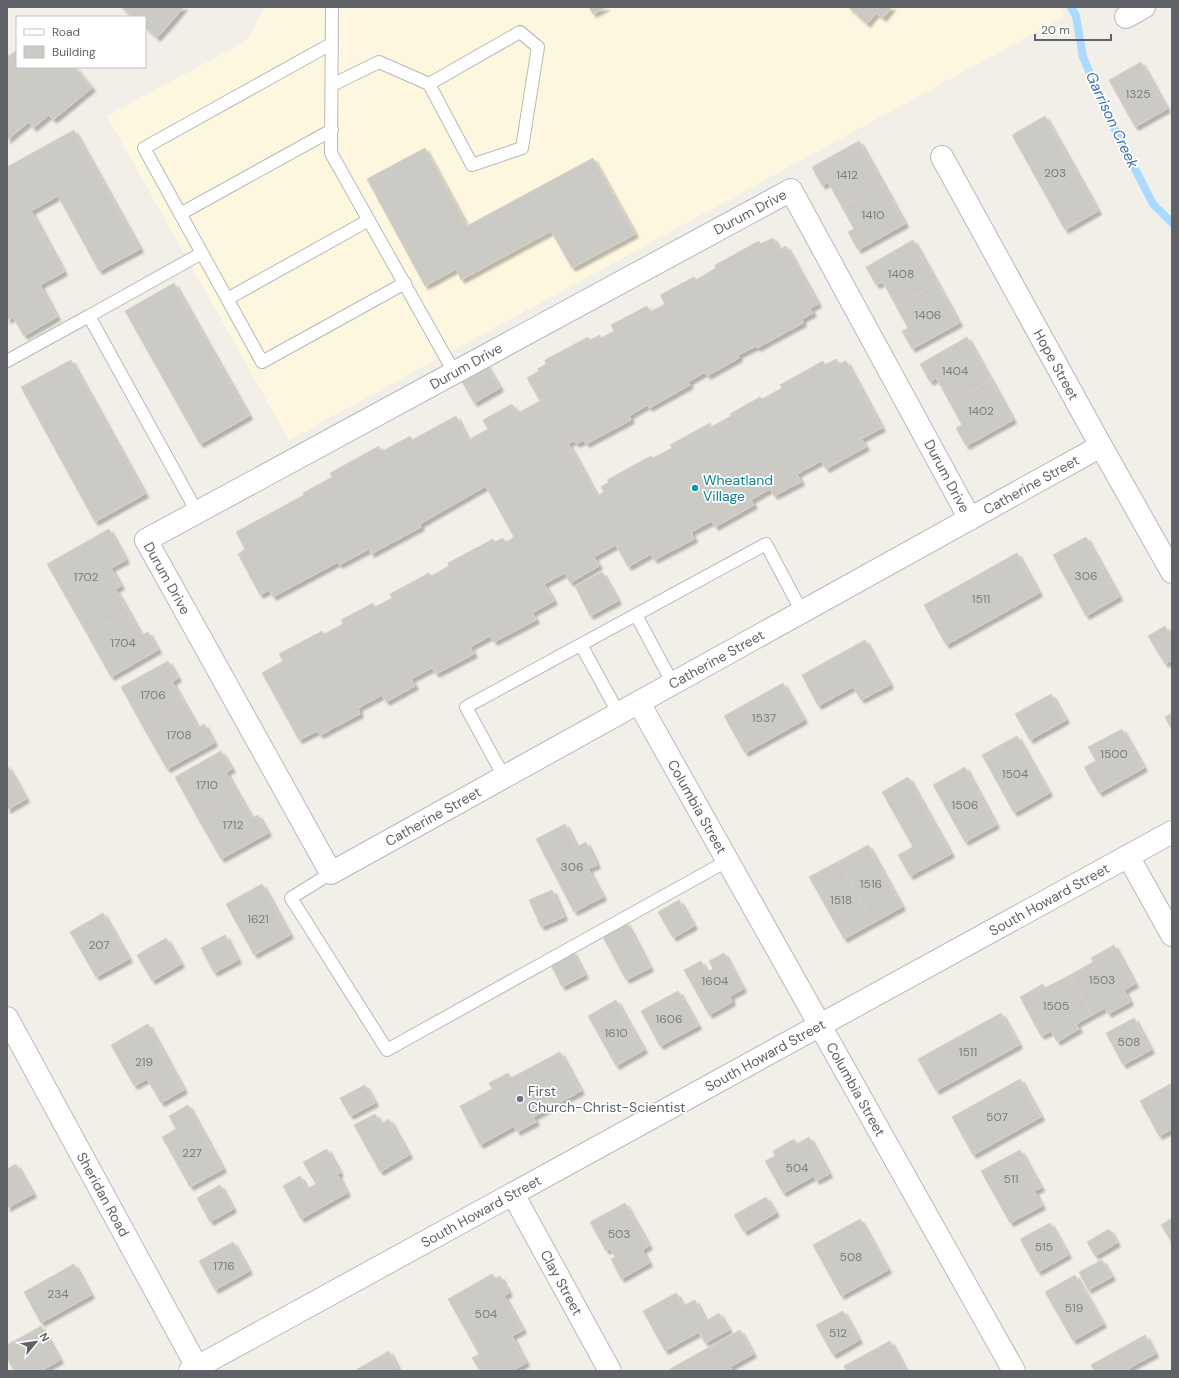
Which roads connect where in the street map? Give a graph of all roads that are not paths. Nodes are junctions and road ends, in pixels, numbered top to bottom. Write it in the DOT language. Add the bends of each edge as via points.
graph roads {
  1 [pos="332,7"];
  2 [pos="331,44"];
  3 [pos="429,84"];
  4 [pos="332,85"];
  5 [pos="332,130"];
  6 [pos="942,157"];
  7 [pos="180,214"];
  8 [pos="369,220"];
  9 [pos="202,253"];
  10 [pos="404,283"];
  11 [pos="227,299"];
  12 [pos="89,316"];
  13 [pos="7,361"];
  14 [pos="454,372"];
  15 [pos="1101,446"];
  16 [pos="197,512"];
  17 [pos="970,519"];
  18 [pos="1172,572"];
  19 [pos="802,612"];
  20 [pos="636,615"];
  21 [pos="581,645"];
  22 [pos="673,684"];
  23 [pos="639,703"];
  24 [pos="619,714"];
  25 [pos="504,777"];
  26 [pos="1172,832"];
  27 [pos="1128,856"];
  28 [pos="727,861"];
  29 [pos="331,872"];
  30 [pos="1172,935"];
  31 [pos="7,1018"];
  32 [pos="820,1025"];
  33 [pos="513,1194"];
  34 [pos="196,1370"];
  35 [pos="610,1371"];
  36 [pos="1014,1371"];
  1 -- 2 [label="lane"];
  2 -- 4 [label="lane"];
  2 -- 7 [label="lane" via="144,148"];
  3 -- 3 [label="lane" via="472,165 522,148 538,47 520,32"];
  3 -- 4 [label="lane" via="379,62"];
  4 -- 5 [label="lane"];
  5 -- 7 [label="lane"];
  5 -- 8 [label="lane" via="331,153"];
  6 -- 15 [label="street, Hope Street"];
  7 -- 9 [label="lane"];
  8 -- 10 [label="lane"];
  8 -- 11 [label="lane"];
  9 -- 11 [label="lane"];
  9 -- 12 [label="lane"];
  10 -- 11 [label="lane" via="262,362"];
  10 -- 14 [label="lane"];
  12 -- 13 [label="lane"];
  12 -- 16 [label="lane"];
  14 -- 16 [label="street, Durum Drive"];
  14 -- 17 [label="street, Durum Drive" via="791,190"];
  15 -- 17 [label="street, Catherine Street"];
  15 -- 18 [label="street, Hope Street"];
  16 -- 29 [label="street, Durum Drive" via="146,540"];
  17 -- 19 [label="street, Catherine Street"];
  19 -- 20 [label="lane" via="766,544"];
  19 -- 22 [label="street, Catherine Street"];
  20 -- 21 [label="lane"];
  20 -- 22 [label="lane"];
  21 -- 24 [label="lane"];
  21 -- 25 [label="lane" via="466,707"];
  22 -- 23 [label="street, Catherine Street"];
  23 -- 24 [label="street, Catherine Street"];
  23 -- 28 [label="street, Columbia Street"];
  24 -- 25 [label="street, Catherine Street"];
  25 -- 29 [label="street, Catherine Street"];
  26 -- 27 [label="street, South Howard Street"];
  27 -- 30 [label="street"];
  27 -- 32 [label="street, South Howard Street"];
  28 -- 29 [label="lane" via="387,1050 291,898"];
  28 -- 32 [label="street, Columbia Street"];
  31 -- 34 [label="street, Sheridan Road"];
  32 -- 33 [label="street, South Howard Street"];
  32 -- 36 [label="street, Columbia Street"];
  33 -- 34 [label="street, South Howard Street"];
  33 -- 35 [label="street, Clay Street"];
}
